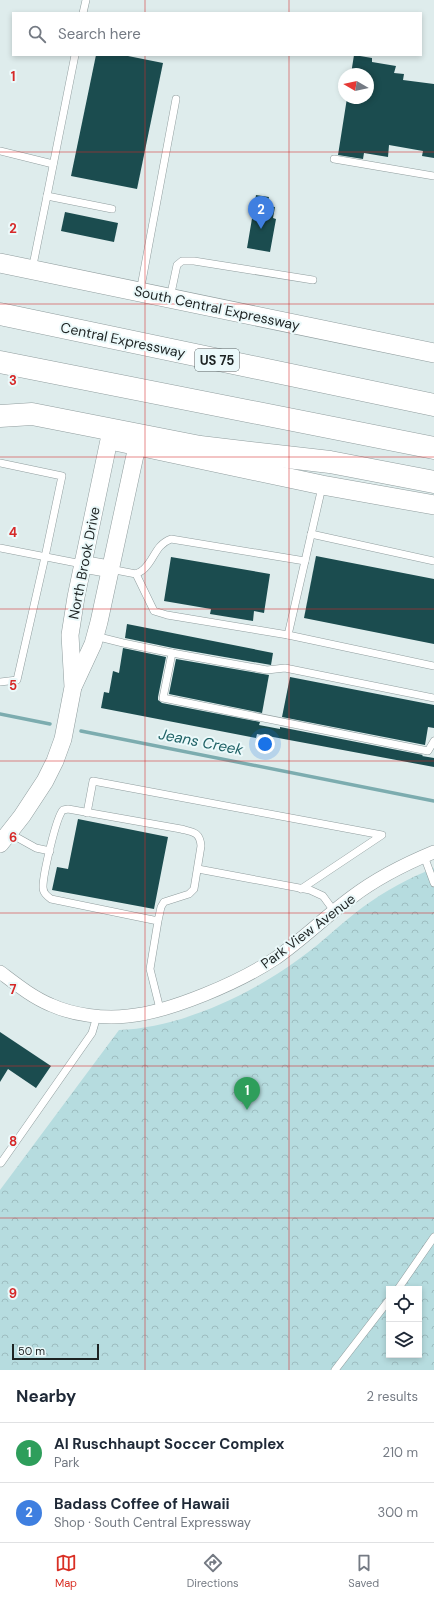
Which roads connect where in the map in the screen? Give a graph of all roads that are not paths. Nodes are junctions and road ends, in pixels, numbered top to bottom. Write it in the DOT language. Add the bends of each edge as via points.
graph roads {
  1 [pos="86,0"];
  2 [pos="83,12"];
  3 [pos="75,56"];
  4 [pos="176,99"];
  5 [pos="0,151"];
  6 [pos="334,159"];
  7 [pos="53,164"];
  8 [pos="434,176"];
  9 [pos="47,196"];
  10 [pos="112,209"];
  11 [pos="0,263"];
  12 [pos="32,270"];
  13 [pos="313,280"];
  14 [pos="140,292"];
  15 [pos="170,298"];
  16 [pos="0,314"];
  17 [pos="434,353"];
  18 [pos="0,362"];
  19 [pos="434,405"];
  20 [pos="0,417"];
  21 [pos="109,440"];
  22 [pos="137,446"];
  23 [pos="434,448"];
  24 [pos="0,463"];
  25 [pos="434,482"];
  26 [pos="322,484"];
  27 [pos="434,505"];
  28 [pos="311,534"];
  29 [pos="0,548"];
  30 [pos="45,557"];
  31 [pos="305,561"];
  32 [pos="434,561"];
  33 [pos="82,564"];
  34 [pos="110,569"];
  35 [pos="136,574"];
  36 [pos="95,636"];
  37 [pos="288,636"];
  38 [pos="172,653"];
  39 [pos="434,666"];
  40 [pos="0,682"];
  41 [pos="73,687"];
  42 [pos="434,698"];
  43 [pos="434,741"];
  44 [pos="87,813"];
  45 [pos="4,839"];
  46 [pos="50,851"];
  47 [pos="429,854"];
  48 [pos="198,869"];
  49 [pos="434,882"];
  50 [pos="301,889"];
  51 [pos="334,911"];
  52 [pos="158,921"];
  53 [pos="0,972"];
  54 [pos="160,1010"];
  55 [pos="97,1016"];
  56 [pos="1,1163"];
  57 [pos="434,1237"];
  58 [pos="400,1286"];
  59 [pos="386,1304"];
  60 [pos="335,1370"];
  1 -- 2 [label="lane"];
  3 -- 7 [label="lane"];
  4 -- 14 [label="lane"];
  5 -- 7 [label="lane"];
  6 -- 8 [label="lane"];
  7 -- 9 [label="lane"];
  9 -- 10 [label="lane"];
  9 -- 12 [label="lane"];
  11 -- 12 [label="main road, South Central Expressway"];
  12 -- 14 [label="main road, South Central Expressway"];
  13 -- 15 [label="lane" via="182,261 177,265"];
  14 -- 15 [label="main road, South Central Expressway"];
  15 -- 17 [label="main road, South Central Expressway"];
  16 -- 19 [label="highway, Central Expressway / US 75"];
  18 -- 23 [label="highway"];
  20 -- 21 [label="main road"];
  20 -- 25 [label="highway" via="32,414 200,447 330,462"];
  21 -- 22 [label="main road"];
  21 -- 33 [label="street, North Brook Drive"];
  22 -- 26 [label="main road"];
  22 -- 34 [label="street, North Brook Drive"];
  24 -- 30 [label="lane" via="62,476"];
  26 -- 27 [label="main road"];
  26 -- 28 [label="lane"];
  28 -- 31 [label="lane"];
  28 -- 32 [label="lane"];
  29 -- 30 [label="lane"];
  30 -- 33 [label="lane"];
  30 -- 40 [label="lane" via="16,680"];
  31 -- 35 [label="lane" via="171,539 156,550 144,569"];
  31 -- 37 [label="lane"];
  33 -- 34 [label="street"];
  33 -- 41 [label="street, North Brook Drive" via="70,635"];
  34 -- 35 [label="lane"];
  34 -- 36 [label="street, North Brook Drive"];
  35 -- 37 [label="lane" via="154,610 167,615"];
  36 -- 38 [label="lane"];
  36 -- 41 [label="street, North Brook Drive"];
  37 -- 39 [label="lane"];
  38 -- 42 [label="lane" via="267,670 285,668"];
  38 -- 43 [label="lane" via="164,698 428,751"];
  41 -- 45 [label="street, North Brook Drive" via="55,761 45,781"];
  44 -- 46 [label="lane" via="68,809 61,813 57,819"];
  44 -- 48 [label="lane" via="197,834 202,846"];
  44 -- 50 [label="lane" via="93,781 382,835"];
  45 -- 46 [label="lane"];
  46 -- 52 [label="lane" via="43,888 51,899"];
  47 -- 49 [label="lane"];
  47 -- 51 [label="street, Park View Avenue" via="387,874"];
  48 -- 50 [label="lane"];
  48 -- 52 [label="lane" via="194,889 189,894 164,902"];
  50 -- 51 [label="lane" via="322,896"];
  51 -- 54 [label="street, Park View Avenue" via="290,948 262,966 223,986"];
  52 -- 54 [label="lane" via="150,969"];
  53 -- 55 [label="street, Park View Avenue" via="51,1005"];
  54 -- 55 [label="street, Park View Avenue" via="127,1017"];
  55 -- 56 [label="lane" via="92,1033"];
  57 -- 58 [label="lane"];
  59 -- 60 [label="lane"];
}
